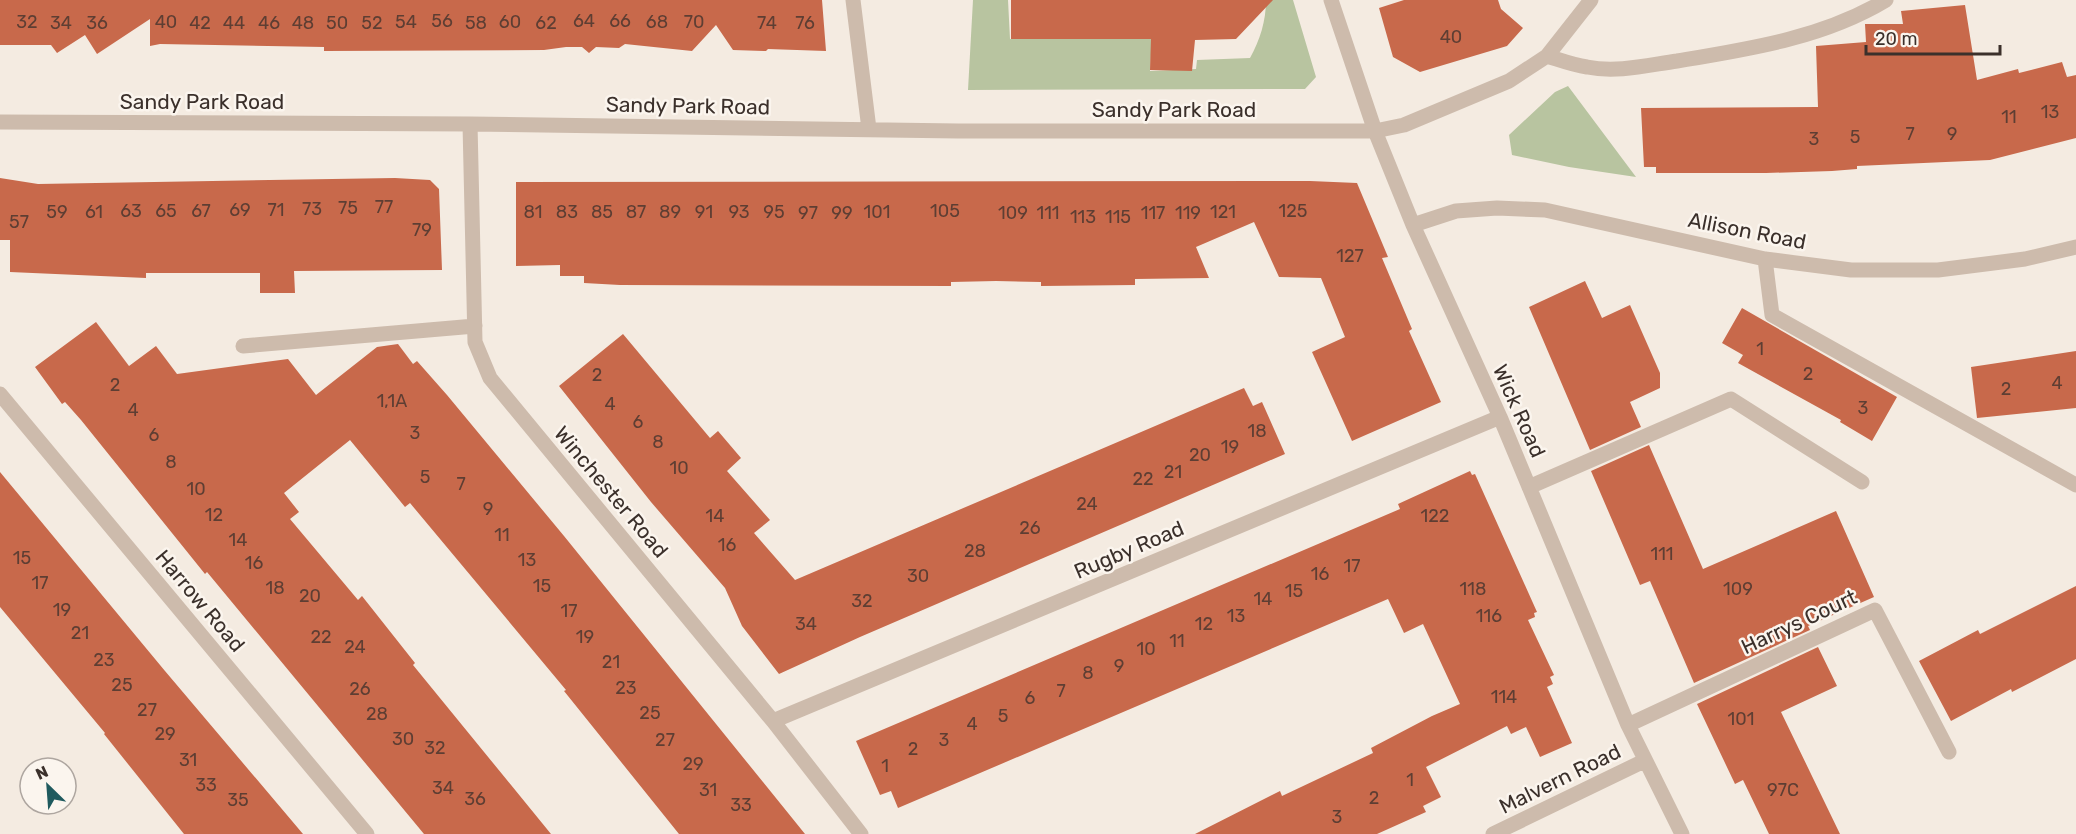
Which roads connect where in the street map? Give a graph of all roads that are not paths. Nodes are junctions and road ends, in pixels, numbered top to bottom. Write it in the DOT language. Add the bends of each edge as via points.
graph roads {
  1 [pos="853,0"];
  2 [pos="1331,0"];
  3 [pos="1591,0"];
  4 [pos="1886,0"];
  5 [pos="1547,56"];
  6 [pos="0,122"];
  7 [pos="470,124"];
  8 [pos="869,129"];
  9 [pos="1375,131"];
  10 [pos="1413,225"];
  11 [pos="2076,247"];
  12 [pos="1765,259"];
  13 [pos="475,326"];
  14 [pos="243,346"];
  15 [pos="0,394"];
  16 [pos="1500,417"];
  17 [pos="1862,482"];
  18 [pos="2076,485"];
  19 [pos="1529,487"];
  20 [pos="773,721"];
  21 [pos="1628,725"];
  22 [pos="1949,752"];
  23 [pos="1644,761"];
  24 [pos="367,834"];
  25 [pos="861,834"];
  26 [pos="1493,834"];
  27 [pos="1682,834"];
  1 -- 8 [label="street"];
  2 -- 9 [label="street, Wick Road"];
  3 -- 5 [label="street, Sandy Park Road"];
  4 -- 5 [label="street" via="1810,34 1729,52 1625,69 1587,68"];
  5 -- 9 [label="street, Sandy Park Road" via="1509,81 1404,125"];
  6 -- 7 [label="street, Sandy Park Road"];
  7 -- 8 [label="street, Sandy Park Road"];
  7 -- 13 [label="street, Winchester Road"];
  8 -- 9 [label="street, Sandy Park Road"];
  9 -- 10 [label="street, Wick Road"];
  10 -- 12 [label="street, Allison Road" via="1456,211 1545,210"];
  10 -- 16 [label="street, Wick Road"];
  11 -- 12 [label="street, Allison Road" via="2025,259 1938,270 1851,270"];
  12 -- 18 [label="street" via="1772,315"];
  13 -- 14 [label="street"];
  13 -- 20 [label="street, Winchester Road" via="475,342 490,378"];
  15 -- 24 [label="street, Harrow Road"];
  16 -- 19 [label="street, Wick Road"];
  16 -- 20 [label="street, Rugby Road"];
  17 -- 19 [label="street" via="1731,399"];
  19 -- 21 [label="street, Wick Road"];
  20 -- 25 [label="street, Winchester Road"];
  21 -- 22 [label="street, Harrys Court" via="1875,610"];
  21 -- 23 [label="street, Wick Road"];
  23 -- 26 [label="street, Malvern Road"];
  23 -- 27 [label="street, Wick Road"];
}
